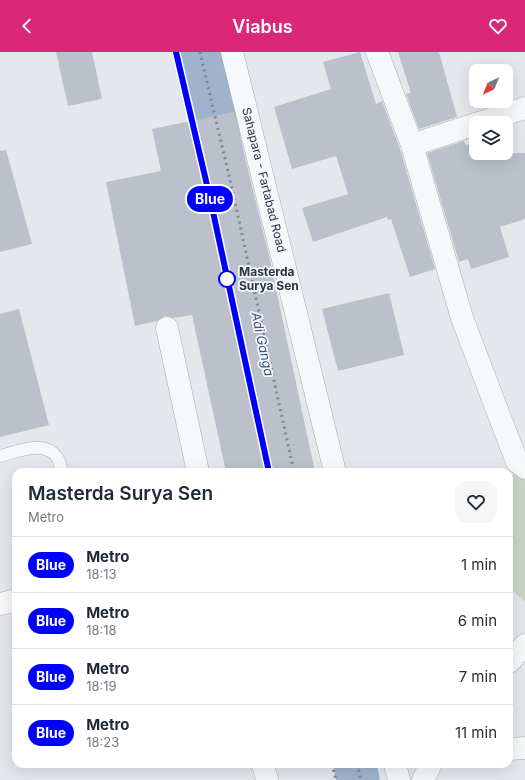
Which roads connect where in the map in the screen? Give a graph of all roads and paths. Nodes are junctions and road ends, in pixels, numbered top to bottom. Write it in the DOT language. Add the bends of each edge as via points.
graph roads {
  1 [pos="232,52"];
  2 [pos="377,52"];
  3 [pos="525,108"];
  4 [pos="499,116"];
  5 [pos="469,126"];
  6 [pos="412,145"];
  7 [pos="166,328"];
  8 [pos="0,456"];
  9 [pos="519,464"];
  10 [pos="61,468"];
  11 [pos="197,468"];
  12 [pos="334,468"];
  13 [pos="12,601"];
  14 [pos="0,604"];
  15 [pos="525,645"];
  16 [pos="513,658"];
  17 [pos="525,748"];
  18 [pos="513,749"];
  19 [pos="264,768"];
  20 [pos="396,768"];
  21 [pos="429,768"];
  22 [pos="267,780"];
  23 [pos="399,780"];
  24 [pos="422,780"];
  1 -- 12 [label="street, Sahapara - Fartabad Road"];
  2 -- 6 [label="street"];
  3 -- 4 [label="street"];
  5 -- 6 [label="street"];
  6 -- 9 [label="street" via="462,318"];
  7 -- 11 [label="street"];
  8 -- 10 [label="lane" via="37,447 48,450 57,457"];
  13 -- 14 [label="street"];
  15 -- 16 [label="street"];
  17 -- 18 [label="street"];
  19 -- 22 [label="street"];
  20 -- 23 [label="street"];
  21 -- 24 [label="street"];
}
